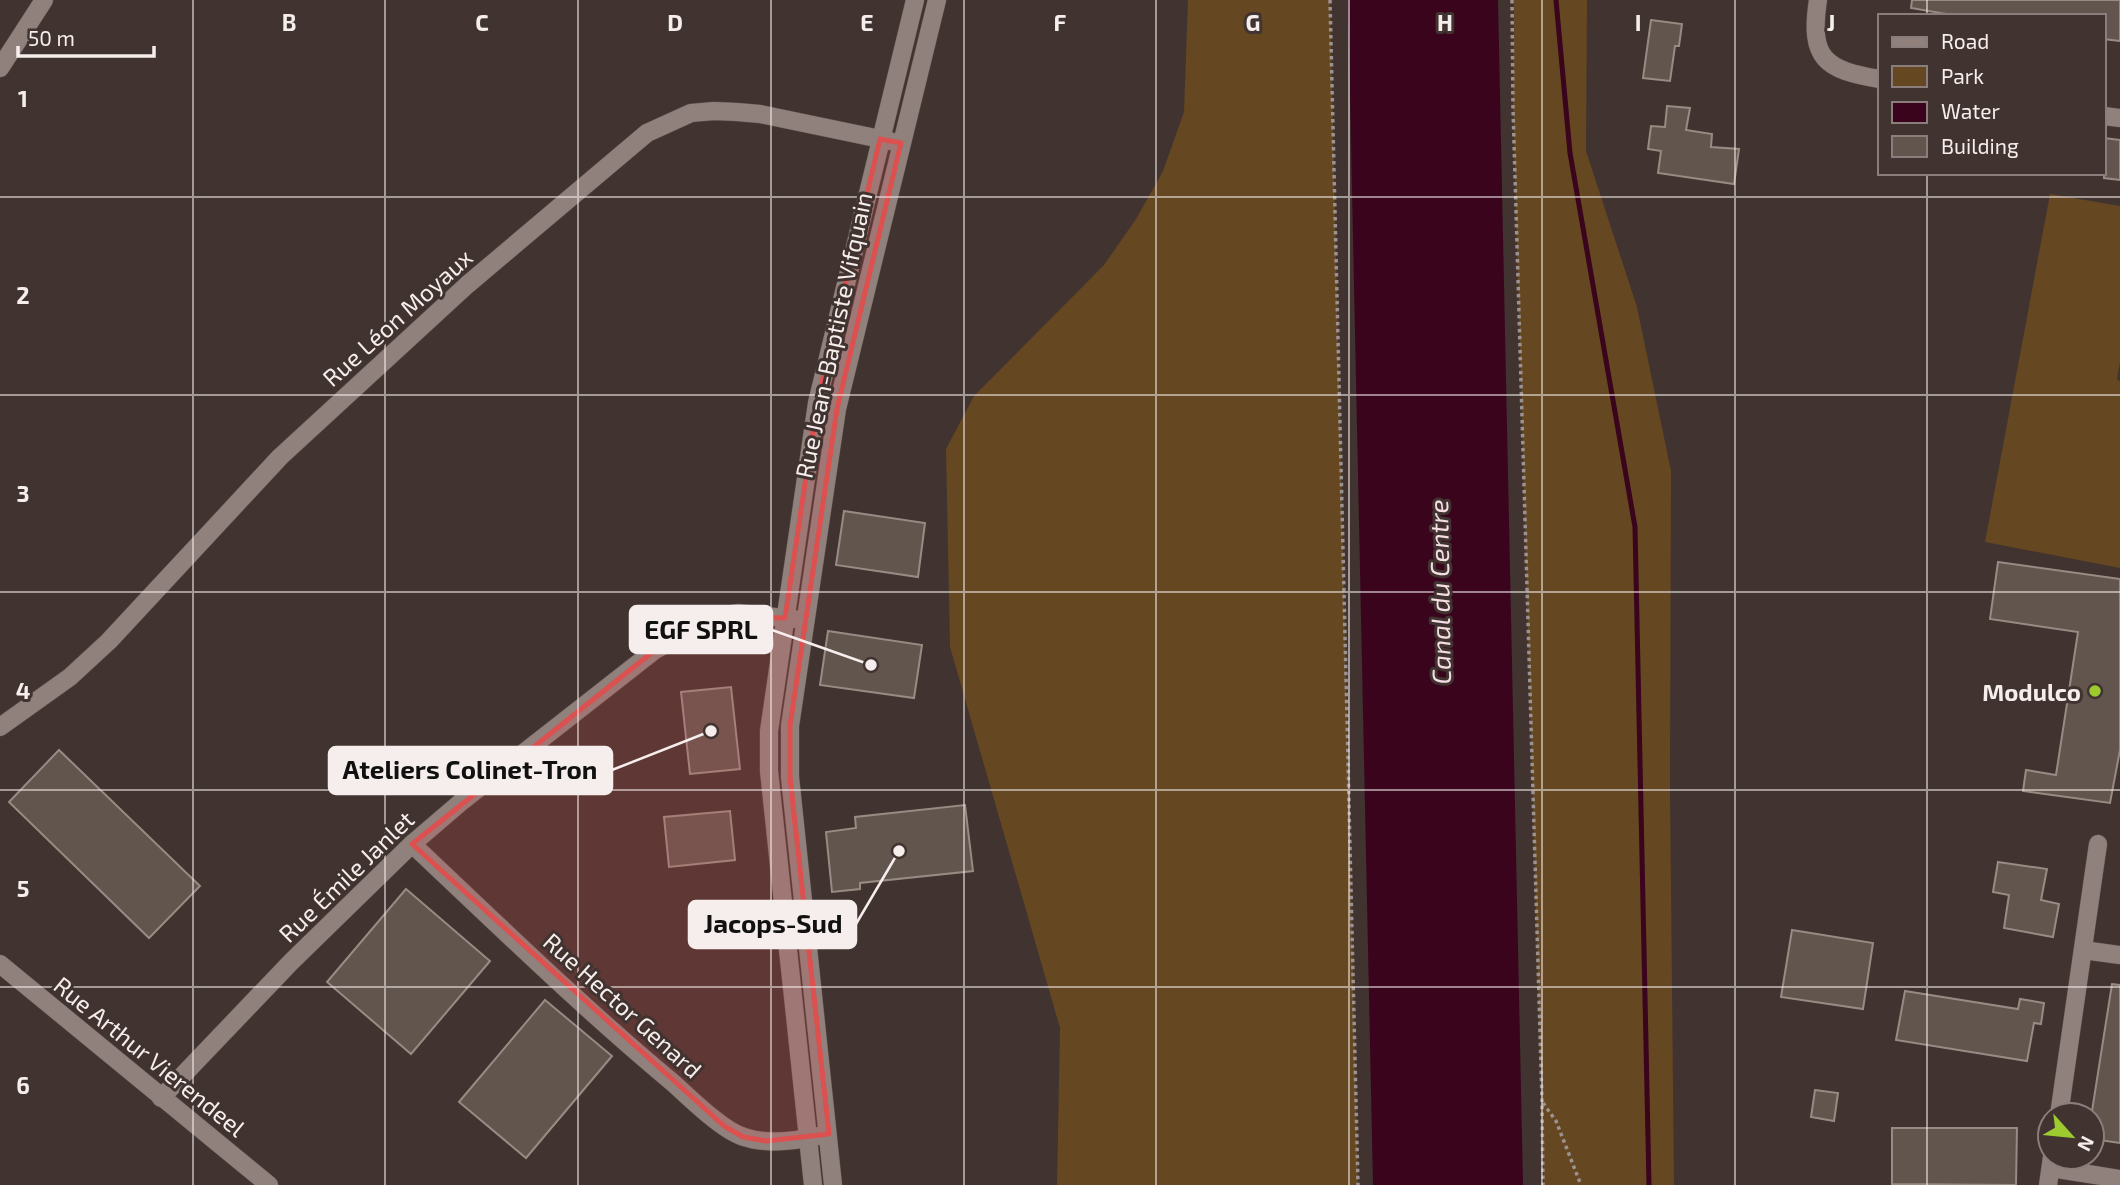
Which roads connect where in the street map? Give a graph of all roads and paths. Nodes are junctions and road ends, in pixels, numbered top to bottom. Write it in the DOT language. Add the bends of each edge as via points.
graph roads {
  1 [pos="44,0"];
  2 [pos="915,0"];
  3 [pos="937,0"];
  4 [pos="1330,0"];
  5 [pos="1512,0"];
  6 [pos="1818,0"];
  7 [pos="0,68"];
  8 [pos="1878,79"];
  9 [pos="880,139"];
  10 [pos="901,143"];
  11 [pos="785,618"];
  12 [pos="804,620"];
  13 [pos="0,727"];
  14 [pos="412,844"];
  15 [pos="2098,844"];
  16 [pos="2083,950"];
  17 [pos="2120,955"];
  18 [pos="0,964"];
  19 [pos="161,1098"];
  20 [pos="1542,1101"];
  21 [pos="2061,1101"];
  22 [pos="828,1134"];
  23 [pos="807,1138"];
  24 [pos="2058,1171"];
  25 [pos="2120,1179"];
  26 [pos="269,1185"];
  27 [pos="813,1185"];
  28 [pos="833,1185"];
  29 [pos="1358,1185"];
  30 [pos="1543,1185"];
  31 [pos="1581,1185"];
  1 -- 7 [label="street"];
  2 -- 9 [label="street, Rue Jean-Baptiste Vifquain"];
  3 -- 10 [label="street, Rue Jean-Baptiste Vifquain"];
  4 -- 29 [label="path"];
  5 -- 20 [label="path"];
  6 -- 8 [label="street" via="1820,53 1843,70"];
  9 -- 10 [label="street, Rue Léon Moyaux"];
  9 -- 11 [label="street, Rue Jean-Baptiste Vifquain" via="817,403"];
  9 -- 13 [label="street, Rue Léon Moyaux" via="760,114 714,111 691,113 647,132 467,285 279,457 70,677"];
  10 -- 12 [label="street, Rue Jean-Baptiste Vifquain" via="837,409"];
  11 -- 12 [label="street, Rue Émile Janlet"];
  11 -- 14 [label="street, Rue Émile Janlet" via="720,615 655,650"];
  11 -- 23 [label="street, Rue Jean-Baptiste Vifquain" via="768,751"];
  12 -- 22 [label="street, Rue Jean-Baptiste Vifquain" via="790,726 790,776"];
  14 -- 19 [label="street, Rue Émile Janlet"];
  14 -- 23 [label="street, Rue Hector Genard" via="630,1046 724,1126 743,1137 766,1141"];
  15 -- 16 [label="street"];
  16 -- 17 [label="street"];
  16 -- 21 [label="street"];
  18 -- 19 [label="street, Rue Arthur Vierendeel"];
  19 -- 26 [label="street, Rue Arthur Vierendeel"];
  20 -- 30 [label="path"];
  20 -- 31 [label="path" via="1556,1121"];
  22 -- 23 [label="street, Rue Hector Genard"];
  22 -- 28 [label="street, Rue Jean-Baptiste Vifquain"];
  23 -- 27 [label="street, Rue Jean-Baptiste Vifquain"];
  24 -- 25 [label="street"];
}
